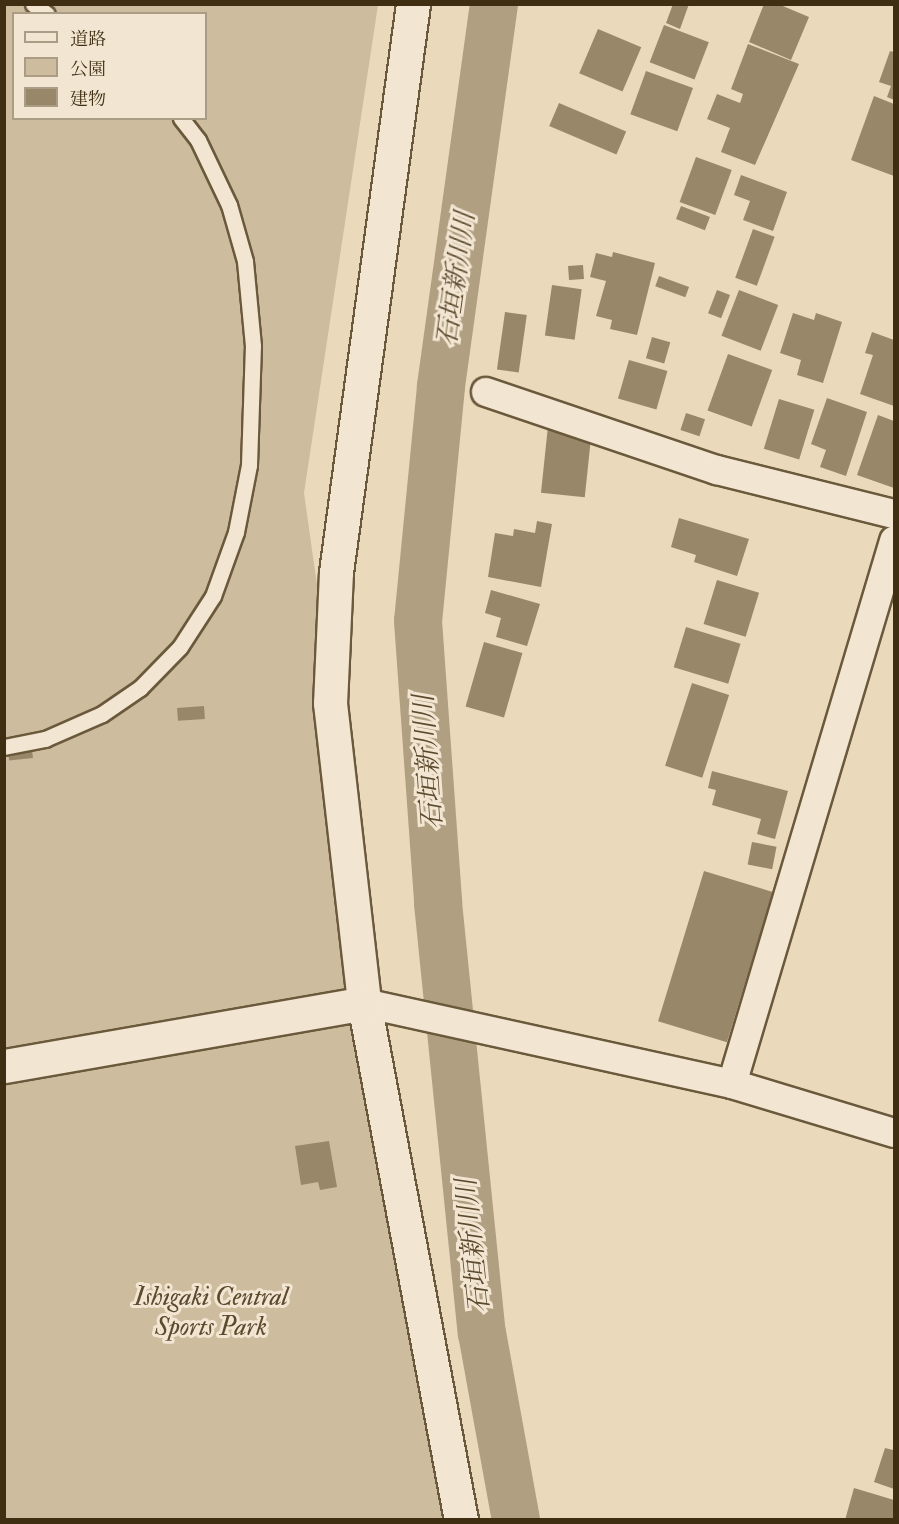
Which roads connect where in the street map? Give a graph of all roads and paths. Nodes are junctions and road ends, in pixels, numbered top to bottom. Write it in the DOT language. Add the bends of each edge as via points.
graph roads {
  1 [pos="413,4"];
  2 [pos="183,120"];
  3 [pos="486,392"];
  4 [pos="894,514"];
  5 [pos="894,542"];
  6 [pos="4,747"];
  7 [pos="364,1003"];
  8 [pos="4,1066"];
  9 [pos="732,1084"];
  10 [pos="894,1133"];
  11 [pos="462,1520"];
  1 -- 7 [label="street" via="334,596 330,703"];
  2 -- 6 [label="lane" via="198,140 229,205 245,261 252,370 249,465 236,532 213,596 180,647 140,688 102,714 45,739"];
  3 -- 4 [label="street" via="717,470"];
  5 -- 9 [label="street"];
  7 -- 8 [label="street"];
  7 -- 9 [label="street"];
  7 -- 11 [label="street"];
  9 -- 10 [label="street"];
}
